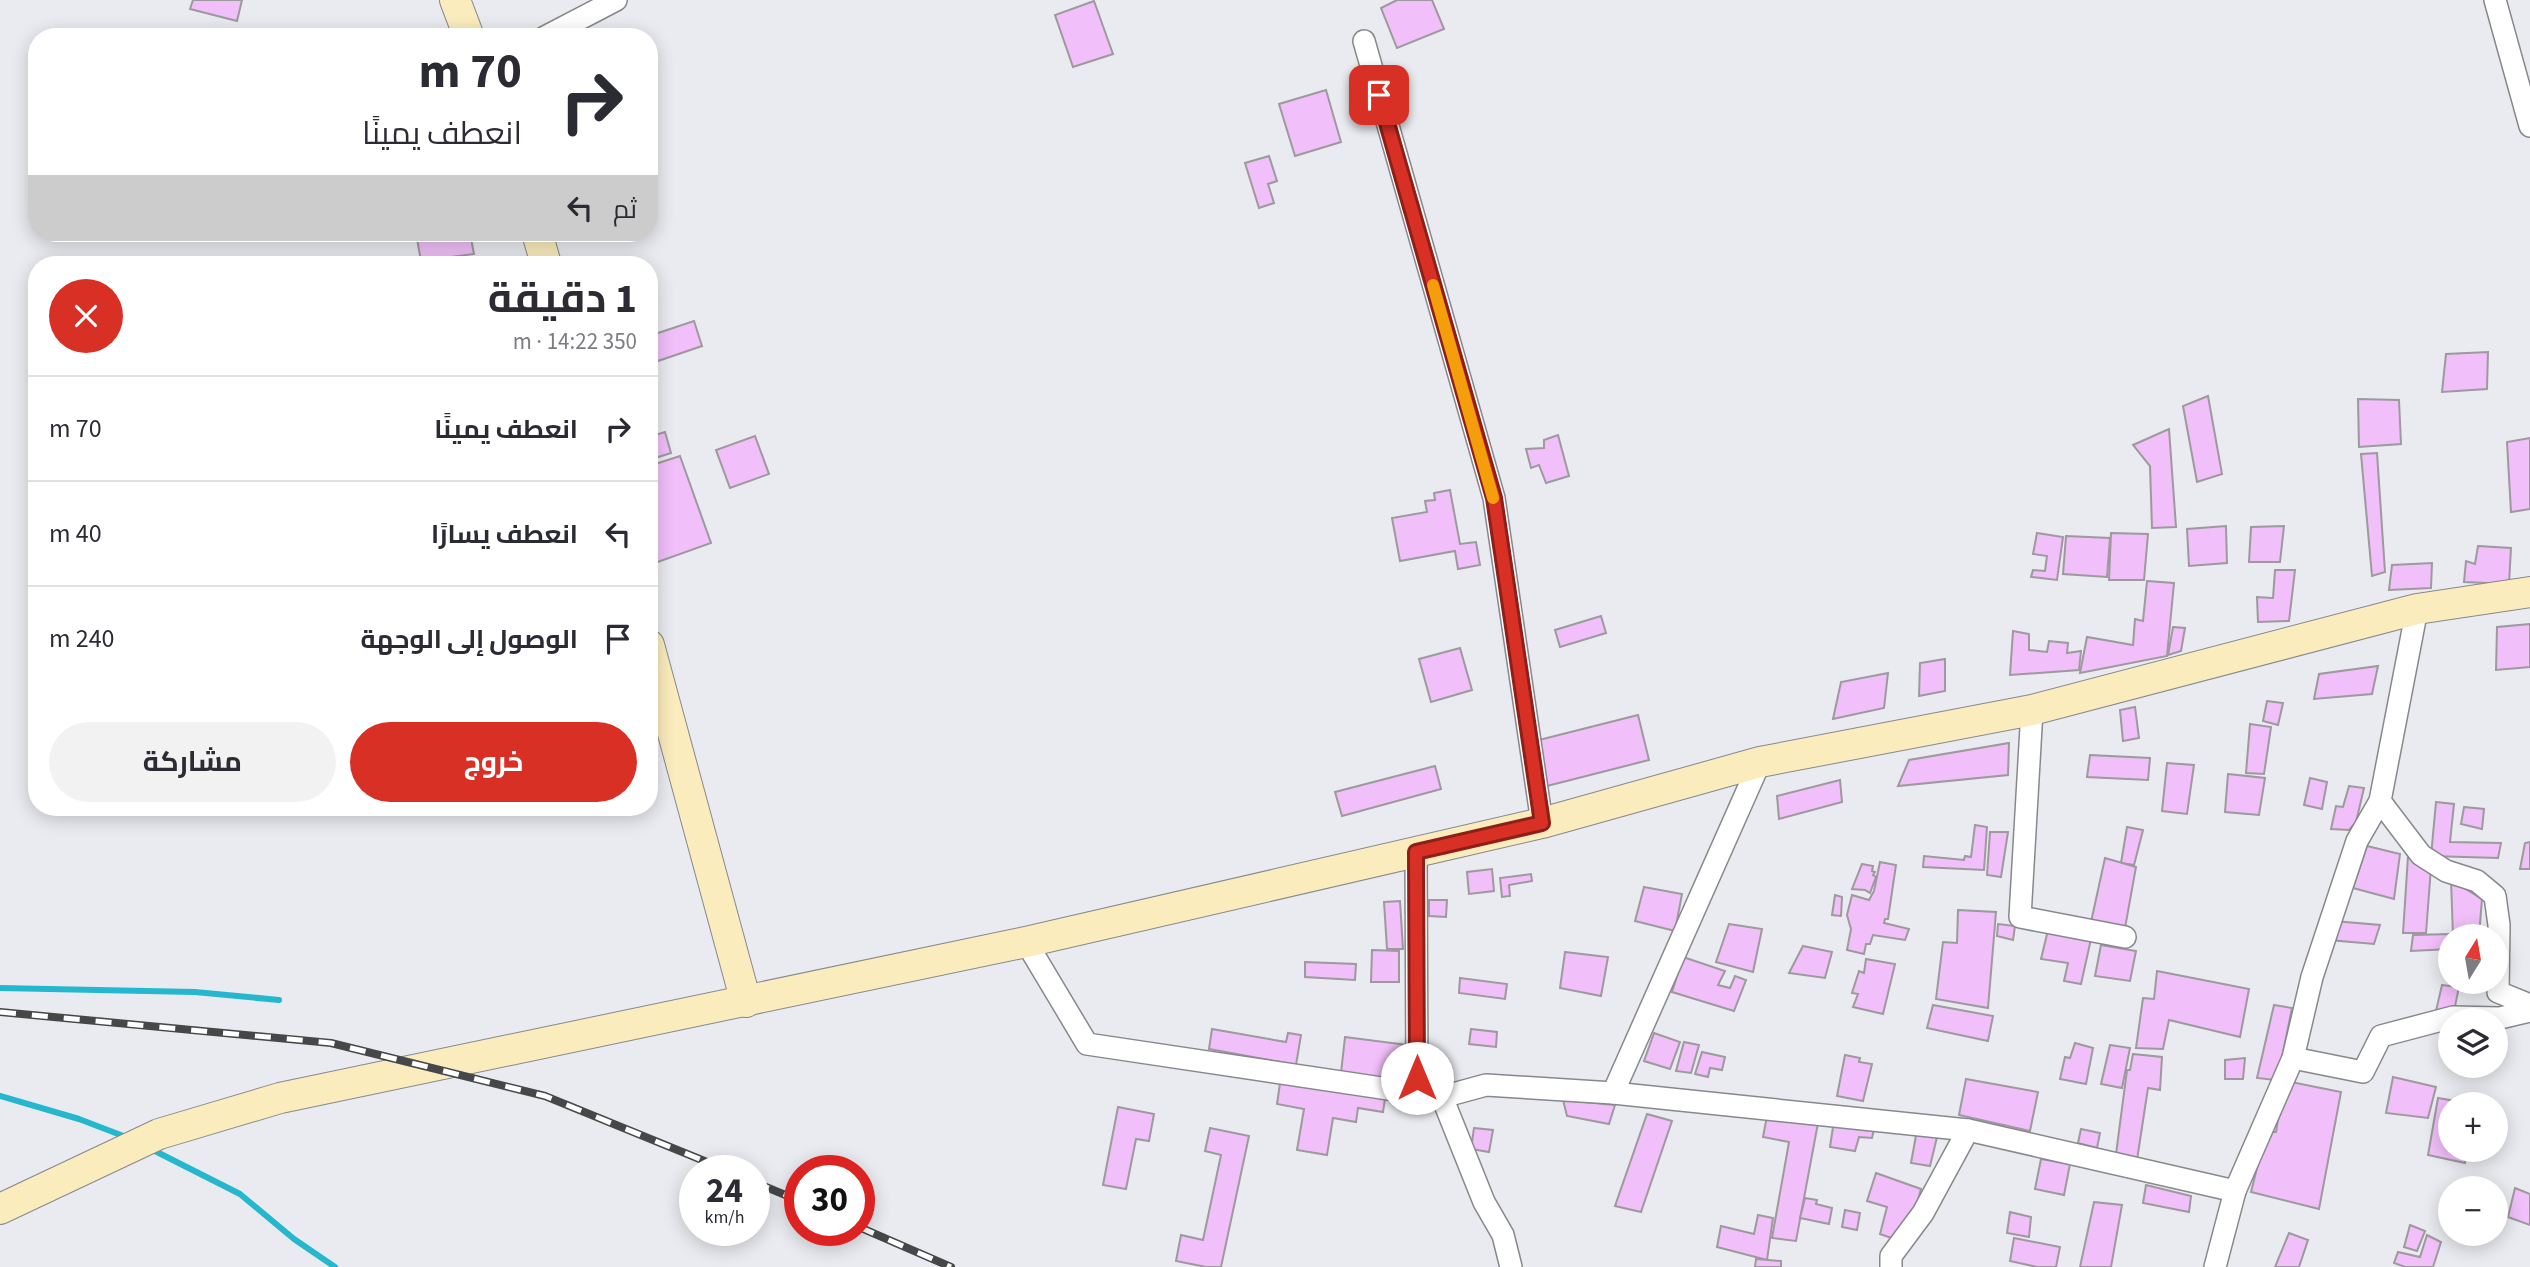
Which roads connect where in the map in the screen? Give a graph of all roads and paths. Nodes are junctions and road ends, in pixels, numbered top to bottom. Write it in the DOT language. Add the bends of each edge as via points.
graph roads {
  1 [pos="455,0"];
  2 [pos="616,0"];
  3 [pos="2495,0"];
  4 [pos="466,28"];
  5 [pos="562,28"];
  6 [pos="1364,41"];
  7 [pos="2530,125"];
  8 [pos="2530,592"];
  9 [pos="2417,609"];
  10 [pos="658,678"];
  11 [pos="2032,710"];
  12 [pos="1760,762"];
  13 [pos="2380,801"];
  14 [pos="1542,823"];
  15 [pos="1416,852"];
  16 [pos="2125,937"];
  17 [pos="1026,942"];
  18 [pos="746,1002"];
  19 [pos="2530,1006"];
  20 [pos="2530,1011"];
  21 [pos="2292,1058"];
  22 [pos="1613,1093"];
  23 [pos="1442,1097"];
  24 [pos="1968,1130"];
  25 [pos="2235,1191"];
  26 [pos="0,1209"];
  27 [pos="1511,1267"];
  28 [pos="1891,1267"];
  29 [pos="2215,1267"];
  1 -- 4 [label="main road"];
  2 -- 5 [label="street"];
  3 -- 7 [label="street"];
  6 -- 14 [label="street" via="1494,498"];
  8 -- 9 [label="main road"];
  9 -- 11 [label="main road"];
  9 -- 13 [label="street"];
  10 -- 18 [label="main road"];
  11 -- 12 [label="main road"];
  11 -- 16 [label="street" via="2020,917"];
  12 -- 14 [label="main road"];
  12 -- 22 [label="street"];
  13 -- 19 [label="street" via="2421,855 2446,871 2477,881 2495,896 2497,992"];
  13 -- 21 [label="street" via="2357,841 2312,977"];
  14 -- 15 [label="main road"];
  15 -- 17 [label="main road"];
  15 -- 23 [label="street" via="1417,1078"];
  17 -- 18 [label="main road"];
  17 -- 23 [label="street" via="1087,1044"];
  18 -- 26 [label="main road" via="280,1098 159,1134"];
  20 -- 21 [label="street" via="2500,1018 2452,1017 2381,1036 2363,1072"];
  21 -- 25 [label="street"];
  22 -- 23 [label="street" via="1486,1085"];
  22 -- 24 [label="street"];
  23 -- 27 [label="street" via="1484,1202 1503,1235"];
  24 -- 25 [label="street"];
  24 -- 28 [label="street" via="1923,1213 1891,1256"];
  25 -- 29 [label="street"];
}
